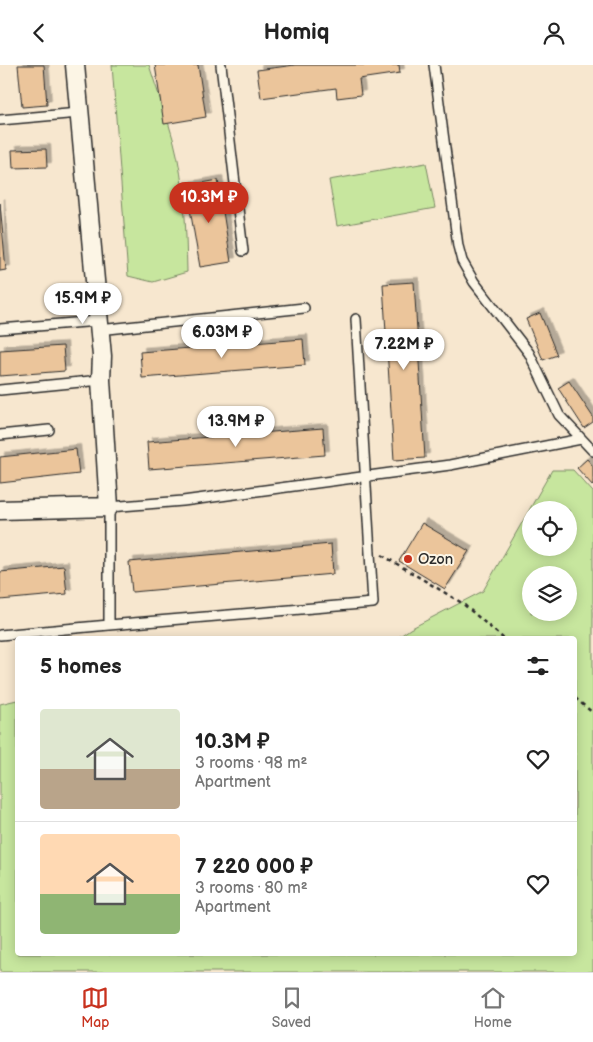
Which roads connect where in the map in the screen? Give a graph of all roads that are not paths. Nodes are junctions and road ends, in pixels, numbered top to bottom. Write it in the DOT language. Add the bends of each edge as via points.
graph roads {
  1 [pos="75,65"];
  2 [pos="221,65"];
  3 [pos="434,65"];
  4 [pos="79,113"];
  5 [pos="0,120"];
  6 [pos="242,251"];
  7 [pos="304,308"];
  8 [pos="356,319"];
  9 [pos="99,325"];
  10 [pos="0,329"];
  11 [pos="101,379"];
  12 [pos="0,390"];
  13 [pos="49,430"];
  14 [pos="0,435"];
  15 [pos="582,439"];
  16 [pos="593,451"];
  17 [pos="366,477"];
  18 [pos="109,507"];
  19 [pos="0,510"];
  20 [pos="109,625"];
  21 [pos="0,635"];
  1 -- 4 [label="street"];
  2 -- 6 [label="lane"];
  3 -- 15 [label="lane" via="462,261 474,282 529,353 559,415"];
  4 -- 5 [label="lane"];
  4 -- 9 [label="street"];
  7 -- 9 [label="lane"];
  8 -- 17 [label="lane"];
  9 -- 10 [label="lane"];
  9 -- 11 [label="street"];
  11 -- 12 [label="lane"];
  11 -- 18 [label="street"];
  13 -- 14 [label="lane"];
  15 -- 16 [label="lane"];
  15 -- 17 [label="lane" via="450,465"];
  17 -- 18 [label="lane" via="182,501"];
  17 -- 20 [label="lane" via="374,603"];
  18 -- 19 [label="street"];
  18 -- 20 [label="lane"];
  20 -- 21 [label="lane"];
}
